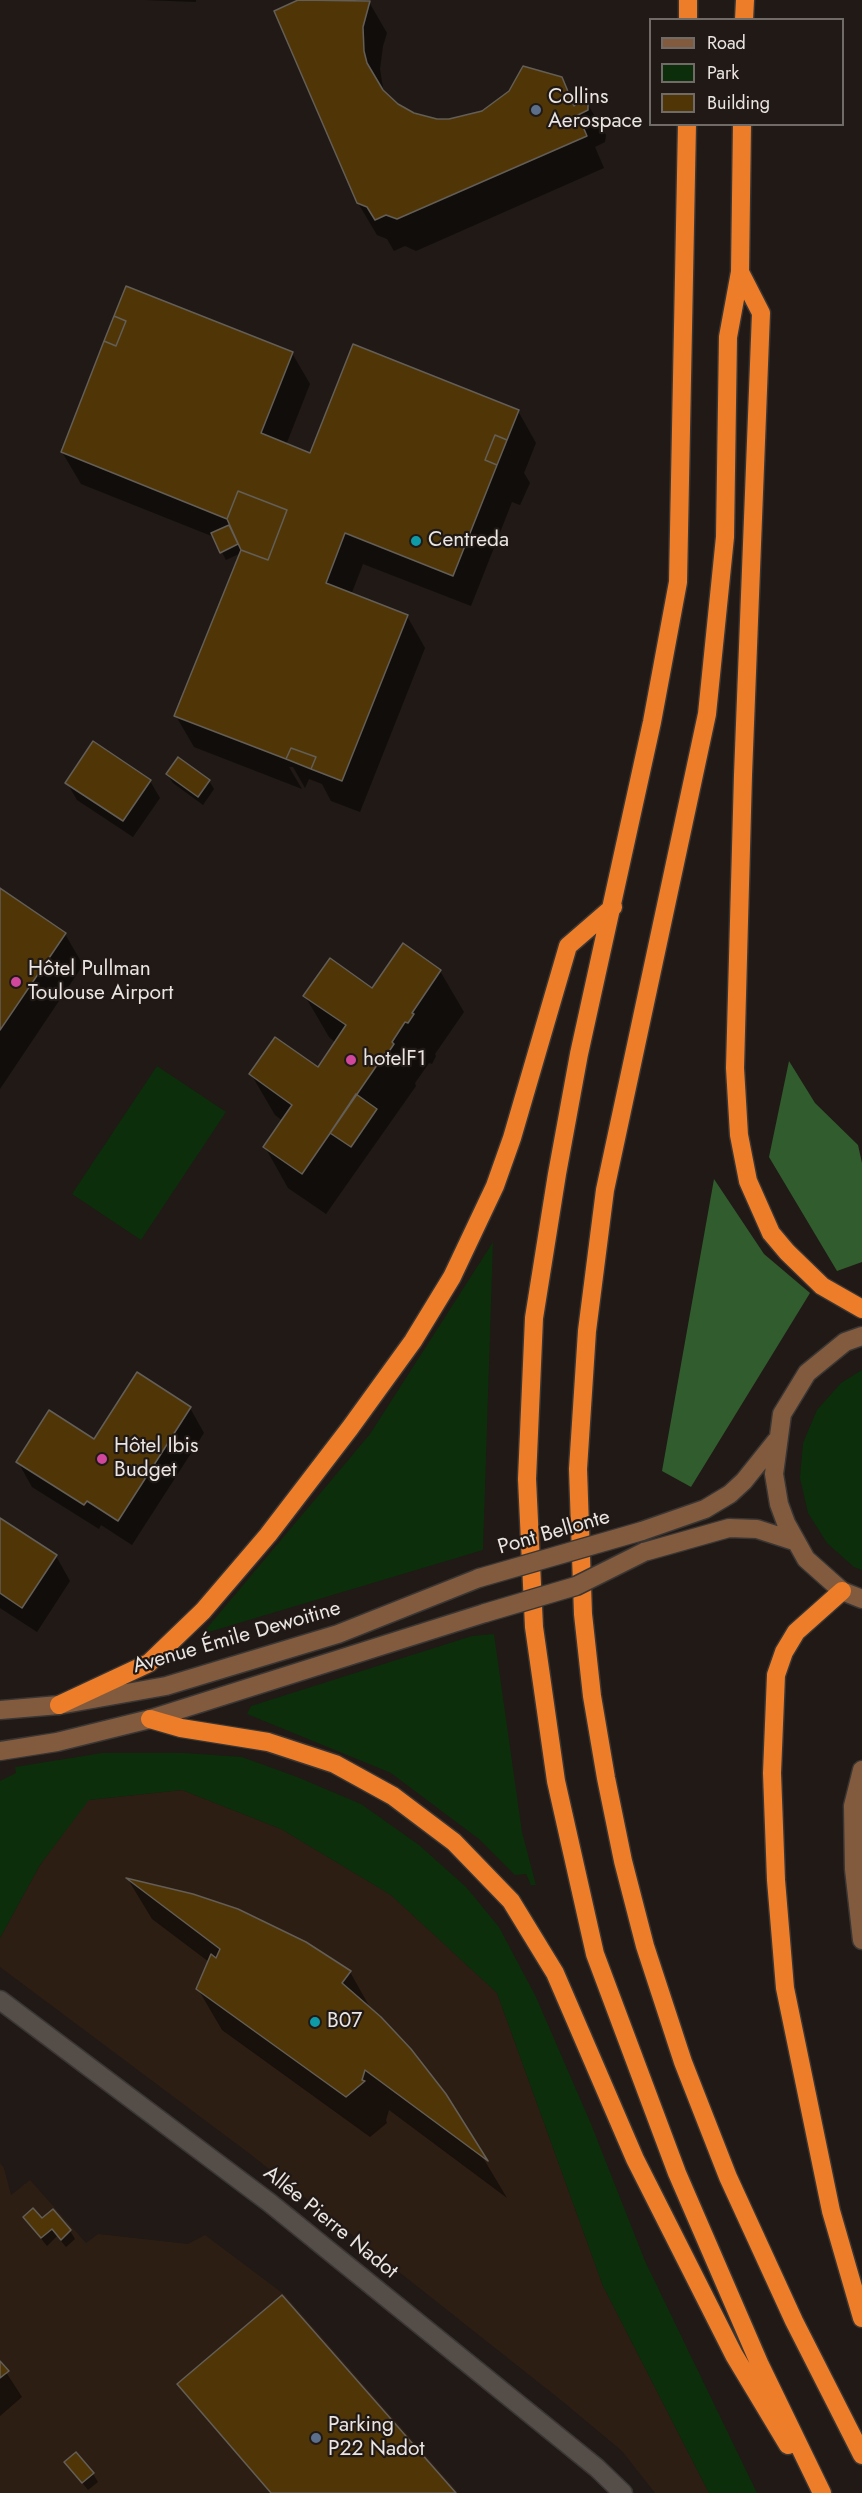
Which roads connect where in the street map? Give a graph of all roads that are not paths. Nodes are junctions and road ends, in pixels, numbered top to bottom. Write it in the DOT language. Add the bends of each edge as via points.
graph roads {
  1 [pos="688,0"];
  2 [pos="745,0"];
  3 [pos="688,18"];
  4 [pos="744,18"];
  5 [pos="687,126"];
  6 [pos="742,126"];
  7 [pos="740,272"];
  8 [pos="613,907"];
  9 [pos="862,1309"];
  10 [pos="862,1336"];
  11 [pos="777,1441"];
  12 [pos="794,1541"];
  13 [pos="479,1578"];
  14 [pos="842,1591"];
  15 [pos="862,1599"];
  16 [pos="59,1705"];
  17 [pos="0,1710"];
  18 [pos="150,1719"];
  19 [pos="0,1751"];
  20 [pos="862,1770"];
  21 [pos="862,1940"];
  22 [pos="0,2000"];
  23 [pos="862,2318"];
  24 [pos="862,2455"];
  25 [pos="623,2493"];
  26 [pos="816,2493"];
  27 [pos="822,2493"];
  1 -- 3 [label="highway"];
  2 -- 4 [label="highway"];
  5 -- 8 [label="highway" via="678,582"];
  6 -- 7 [label="highway"];
  7 -- 9 [label="highway" via="761,313 735,1068 739,1136 748,1181 771,1233 822,1286"];
  7 -- 24 [label="highway" via="728,337 725,537 707,714 605,1190 587,1331 578,1469 583,1614 592,1696 622,1861 683,2062 728,2177 794,2321"];
  8 -- 16 [label="highway" via="568,946 495,1186 452,1277 413,1341 275,1526 203,1611 148,1663"];
  8 -- 27 [label="highway" via="579,1054 534,1318 527,1479 534,1627 556,1781 595,1954 676,2173 760,2365"];
  10 -- 11 [label="main road" via="845,1342 807,1373 782,1414"];
  11 -- 12 [label="main road" via="774,1474 779,1504"];
  11 -- 13 [label="main road, Pont Bellonte, bridge" via="744,1481 705,1509"];
  12 -- 14 [label="main road" via="806,1559"];
  12 -- 18 [label="main road, bridge" via="757,1529 729,1528 644,1552 576,1586"];
  13 -- 16 [label="main road, Avenue Émile Dewoitine" via="327,1637 166,1686"];
  14 -- 15 [label="main road"];
  14 -- 23 [label="highway" via="796,1632 784,1652 776,1675 772,1773 785,1988 831,2211"];
  16 -- 17 [label="main road, Avenue Émile Dewoitine"];
  18 -- 19 [label="main road" via="57,1742"];
  18 -- 26 [label="highway" via="268,1742 335,1764 393,1796 454,1842 511,1900 555,1973 635,2159 734,2355"];
  20 -- 21 [label="main road" via="853,1806 854,1869"];
  22 -- 25 [label="street, Allée Pierre Nadot" via="270,2203"];
}
